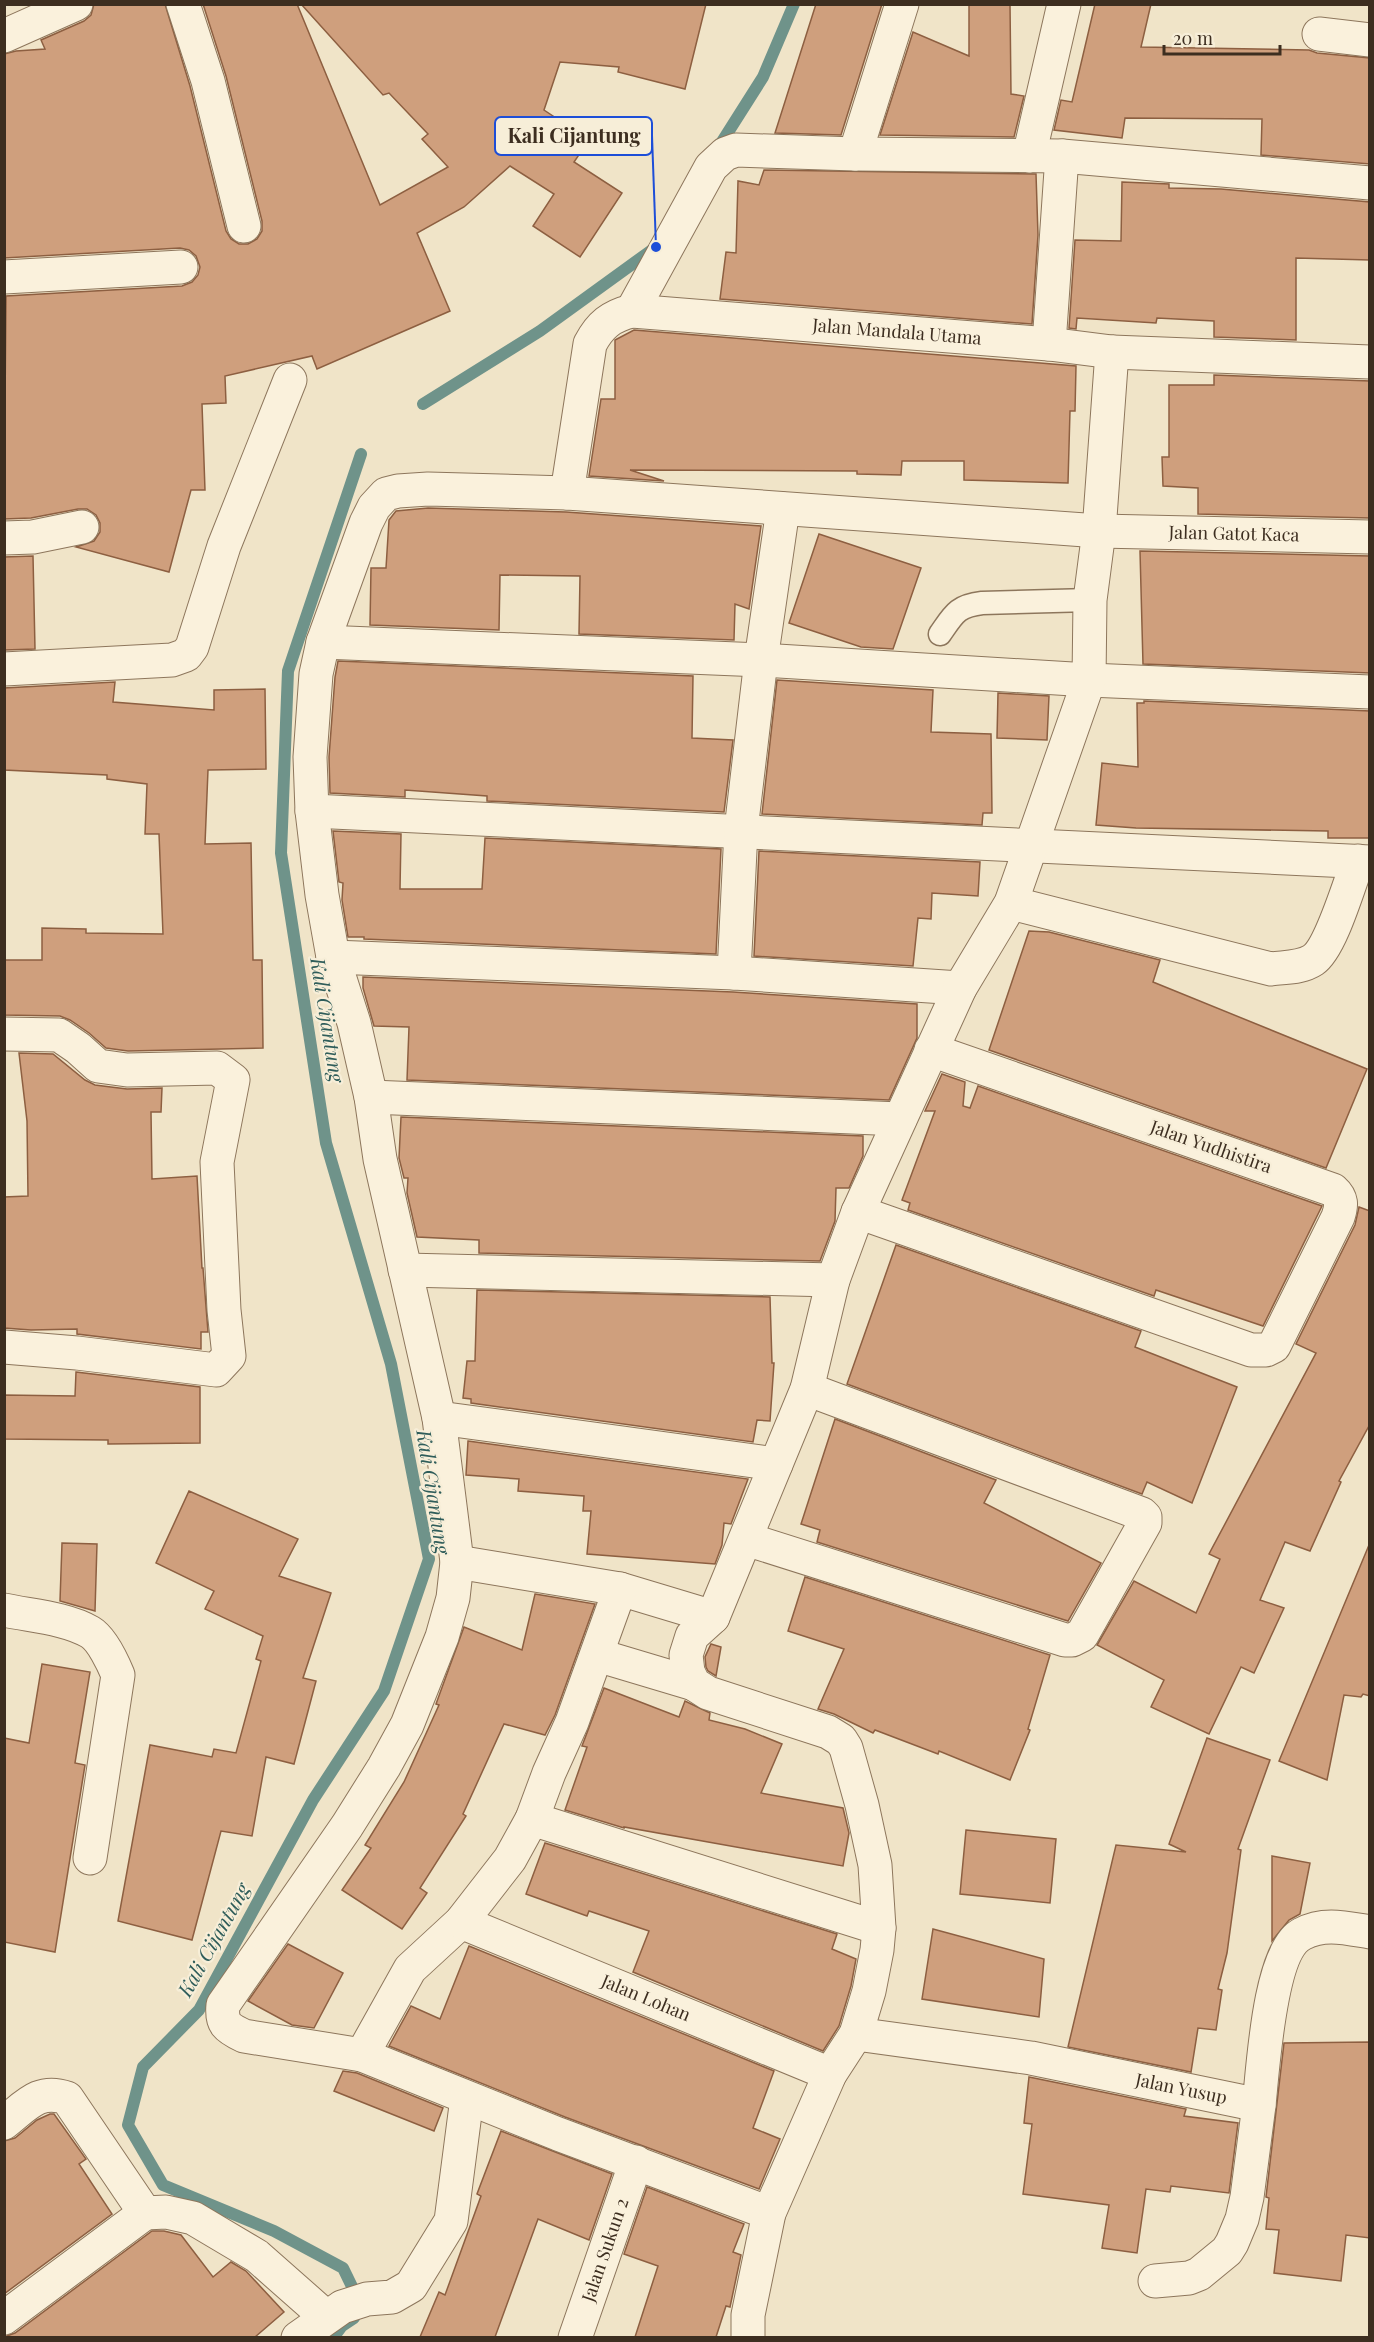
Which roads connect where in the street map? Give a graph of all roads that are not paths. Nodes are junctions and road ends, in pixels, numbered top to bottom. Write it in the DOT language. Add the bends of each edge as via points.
graph roads {
  1 [pos="76,4"];
  2 [pos="183,4"];
  3 [pos="902,4"];
  4 [pos="1064,4"];
  5 [pos="1319,34"];
  6 [pos="4,36"];
  7 [pos="1370,40"];
  8 [pos="855,154"];
  9 [pos="1029,156"];
  10 [pos="1062,156"];
  11 [pos="1370,183"];
  12 [pos="244,226"];
  13 [pos="181,267"];
  14 [pos="4,277"];
  15 [pos="632,311"];
  16 [pos="1049,344"];
  17 [pos="1112,352"];
  18 [pos="1370,362"];
  19 [pos="290,380"];
  20 [pos="567,493"];
  21 [pos="783,509"];
  22 [pos="82,527"];
  23 [pos="1099,531"];
  24 [pos="1370,537"];
  25 [pos="4,538"];
  26 [pos="1090,600"];
  27 [pos="940,634"];
  28 [pos="323,642"];
  29 [pos="761,660"];
  30 [pos="4,669"];
  31 [pos="1089,680"];
  32 [pos="1370,692"];
  33 [pos="312,811"];
  34 [pos="741,830"];
  35 [pos="1030,846"];
  36 [pos="1364,862"];
  37 [pos="1011,903"];
  38 [pos="333,957"];
  39 [pos="734,973"];
  40 [pos="960,988"];
  41 [pos="4,1034"];
  42 [pos="932,1050"];
  43 [pos="371,1097"];
  44 [pos="900,1119"];
  45 [pos="858,1212"];
  46 [pos="405,1270"];
  47 [pos="833,1280"];
  48 [pos="4,1347"];
  49 [pos="807,1389"];
  50 [pos="439,1418"];
  51 [pos="776,1464"];
  52 [pos="746,1539"];
  53 [pos="457,1562"];
  54 [pos="620,1589"];
  55 [pos="4,1610"];
  56 [pos="713,1617"];
  57 [pos="597,1655"];
  58 [pos="694,1684"];
  59 [pos="532,1819"];
  60 [pos="90,1858"];
  61 [pos="461,1922"];
  62 [pos="879,1928"];
  63 [pos="1370,1932"];
  64 [pos="856,2034"];
  65 [pos="362,2055"];
  66 [pos="830,2074"];
  67 [pos="467,2098"];
  68 [pos="1259,2105"];
  69 [pos="4,2123"];
  70 [pos="636,2162"];
  71 [pos="145,2213"];
  72 [pos="769,2213"];
  73 [pos="1155,2281"];
  74 [pos="345,2308"];
  75 [pos="4,2318"];
  76 [pos="298,2337"];
  77 [pos="575,2337"];
  78 [pos="748,2337"];
  1 -- 6 [label="street"];
  2 -- 12 [label="street" via="208,81"];
  3 -- 8 [label="street"];
  4 -- 9 [label="street"];
  5 -- 7 [label="street"];
  8 -- 9 [label="street"];
  8 -- 15 [label="street" via="747,149 725,154 711,167"];
  9 -- 10 [label="street"];
  10 -- 11 [label="street"];
  10 -- 16 [label="street"];
  13 -- 14 [label="street"];
  15 -- 16 [label="street, Jalan Mandala Utama"];
  15 -- 20 [label="street, Jalan Mandala Utama" via="608,320 590,344"];
  16 -- 17 [label="street, Jalan Mandala Utama"];
  17 -- 18 [label="street, Jalan Mandala Utama"];
  17 -- 23 [label="street"];
  19 -- 30 [label="street" via="224,546 197,634 186,655 172,660"];
  20 -- 21 [label="street, Jalan Gatot Kaca"];
  20 -- 28 [label="street, Jalan Gatot Kaca" via="428,489 386,494 366,523"];
  21 -- 23 [label="street, Jalan Gatot Kaca"];
  21 -- 29 [label="street"];
  22 -- 25 [label="street" via="33,537"];
  23 -- 24 [label="street, Jalan Gatot Kaca"];
  23 -- 26 [label="street"];
  26 -- 27 [label="lane" via="964,605"];
  26 -- 31 [label="street"];
  28 -- 29 [label="street"];
  28 -- 33 [label="street, Jalan Gatot Kaca" via="313,705"];
  29 -- 31 [label="street"];
  29 -- 34 [label="street"];
  31 -- 32 [label="street"];
  31 -- 35 [label="street"];
  33 -- 34 [label="street"];
  33 -- 38 [label="street, Jalan Gatot Kaca"];
  34 -- 35 [label="street"];
  34 -- 39 [label="street"];
  35 -- 36 [label="street"];
  35 -- 37 [label="street"];
  36 -- 37 [label="street" via="1327,942 1314,959 1298,966 1271,969"];
  37 -- 40 [label="street"];
  38 -- 39 [label="street"];
  38 -- 43 [label="street, Jalan Gatot Kaca"];
  39 -- 40 [label="street"];
  40 -- 42 [label="street"];
  41 -- 48 [label="street" via="59,1035 98,1066 127,1070 217,1068 233,1080 217,1162 229,1356 216,1370"];
  42 -- 44 [label="street"];
  42 -- 45 [label="street, Jalan Yudhistira" via="1333,1190 1340,1199 1338,1216 1274,1346 1251,1350"];
  43 -- 44 [label="street"];
  43 -- 46 [label="street, Jalan Gatot Kaca"];
  44 -- 45 [label="street"];
  45 -- 47 [label="street"];
  46 -- 47 [label="street"];
  46 -- 50 [label="street, Jalan Gatot Kaca"];
  47 -- 49 [label="street"];
  49 -- 51 [label="street"];
  49 -- 52 [label="street" via="1142,1514 1145,1522 1082,1635 1072,1640"];
  50 -- 51 [label="street"];
  50 -- 53 [label="street, Jalan Gatot Kaca"];
  51 -- 52 [label="street"];
  52 -- 56 [label="street"];
  53 -- 54 [label="street"];
  53 -- 65 [label="street, Jalan Gatot Kaca" via="453,1598 442,1637 401,1736 346,1826 222,2005 222,2019 228,2028 244,2036"];
  54 -- 56 [label="street"];
  54 -- 57 [label="street"];
  55 -- 60 [label="street" via="92,1633 118,1675"];
  56 -- 58 [label="street" via="692,1636 686,1655 687,1672"];
  57 -- 58 [label="street"];
  57 -- 59 [label="street"];
  58 -- 62 [label="street" via="708,1693 828,1732 840,1740 849,1756 875,1865"];
  59 -- 61 [label="street" via="510,1858"];
  59 -- 62 [label="street"];
  61 -- 65 [label="street" via="410,1969"];
  61 -- 66 [label="street, Jalan Lohan"];
  62 -- 64 [label="street" via="869,1991"];
  63 -- 68 [label="street" via="1321,1927 1290,1944 1274,1988"];
  64 -- 66 [label="street"];
  64 -- 68 [label="street, Jalan Yusup" via="1031,2058"];
  65 -- 67 [label="street, Jalan Gatot Kaca"];
  66 -- 72 [label="street"];
  67 -- 70 [label="street, Jalan Gatot Kaca"];
  67 -- 74 [label="street" via="451,2222 411,2286 392,2297"];
  68 -- 73 [label="street" via="1247,2197 1232,2243 1198,2274"];
  69 -- 71 [label="street" via="47,2094 67,2098"];
  70 -- 72 [label="street, Jalan Gatot Kaca"];
  70 -- 77 [label="street, Jalan Sukun 2"];
  71 -- 74 [label="street" via="166,2212 193,2218"];
  71 -- 75 [label="street"];
  72 -- 78 [label="street" via="748,2315"];
  74 -- 76 [label="street"];
}
